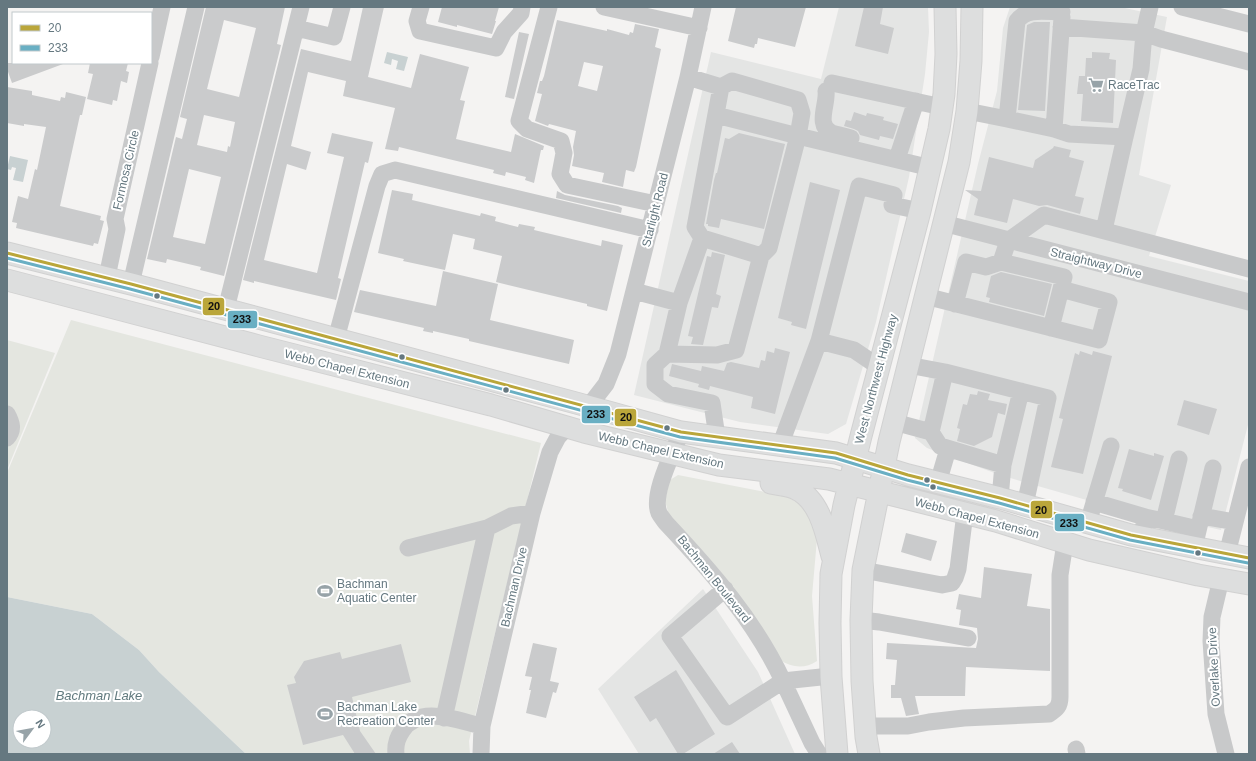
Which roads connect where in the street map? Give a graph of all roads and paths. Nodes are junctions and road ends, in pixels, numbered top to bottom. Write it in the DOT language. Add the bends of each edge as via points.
graph roads {
  1 [pos="162,7"];
  2 [pos="196,7"];
  3 [pos="301,7"];
  4 [pos="342,7"];
  5 [pos="421,7"];
  6 [pos="522,7"];
  7 [pos="549,7"];
  8 [pos="604,7"];
  9 [pos="704,7"];
  10 [pos="945,7"];
  11 [pos="972,7"];
  12 [pos="1150,7"];
  13 [pos="1182,7"];
  14 [pos="1062,15"];
  15 [pos="1249,24"];
  16 [pos="296,28"];
  17 [pos="699,28"];
  18 [pos="1144,33"];
  19 [pos="152,52"];
  20 [pos="1249,62"];
  21 [pos="150,64"];
  22 [pos="688,77"];
  23 [pos="721,87"];
  24 [pos="916,101"];
  25 [pos="942,107"];
  26 [pos="967,111"];
  27 [pos="716,115"];
  28 [pos="1006,119"];
  29 [pos="1054,129"];
  30 [pos="798,136"];
  31 [pos="1125,137"];
  32 [pos="898,154"];
  33 [pos="931,168"];
  34 [pos="656,204"];
  35 [pos="920,211"];
  36 [pos="943,223"];
  37 [pos="650,230"];
  38 [pos="1104,230"];
  39 [pos="702,238"];
  40 [pos="1008,241"];
  41 [pos="7,253"];
  42 [pos="761,256"];
  43 [pos="43,262"];
  44 [pos="1001,262"];
  45 [pos="7,267"];
  46 [pos="1249,269"];
  47 [pos="107,278"];
  48 [pos="7,280"];
  49 [pos="131,284"];
  50 [pos="1061,289"];
  51 [pos="634,291"];
  52 [pos="925,296"];
  53 [pos="1249,302"];
  54 [pos="679,303"];
  55 [pos="100,304"];
  56 [pos="955,304"];
  57 [pos="226,309"];
  58 [pos="1051,328"];
  59 [pos="336,339"];
  60 [pos="819,341"];
  61 [pos="667,354"];
  62 [pos="328,364"];
  63 [pos="908,365"];
  64 [pos="880,367"];
  65 [pos="945,372"];
  66 [pos="1021,391"];
  67 [pos="589,406"];
  68 [pos="7,414"];
  69 [pos="894,422"];
  70 [pos="567,427"];
  71 [pos="682,432"];
  72 [pos="931,432"];
  73 [pos="716,437"];
  74 [pos="7,438"];
  75 [pos="780,446"];
  76 [pos="1111,446"];
  77 [pos="948,449"];
  78 [pos="673,453"];
  79 [pos="856,459"];
  80 [pos="1179,459"];
  81 [pos="996,463"];
  82 [pos="1249,467"];
  83 [pos="744,468"];
  84 [pos="883,468"];
  85 [pos="1213,468"];
  86 [pos="938,483"];
  87 [pos="849,484"];
  88 [pos="878,492"];
  89 [pos="1000,498"];
  90 [pos="1094,502"];
  91 [pos="1025,505"];
  92 [pos="532,513"];
  93 [pos="965,513"];
  94 [pos="1145,516"];
  95 [pos="1164,521"];
  96 [pos="1235,522"];
  97 [pos="1088,523"];
  98 [pos="487,528"];
  99 [pos="1198,531"];
  100 [pos="1137,536"];
  101 [pos="1065,543"];
  102 [pos="408,548"];
  103 [pos="1227,554"];
  104 [pos="1249,558"];
  105 [pos="834,561"];
  106 [pos="863,570"];
  107 [pos="1221,579"];
  108 [pos="1249,584"];
  109 [pos="725,589"];
  110 [pos="860,620"];
  111 [pos="968,638"];
  112 [pos="831,677"];
  113 [pos="783,681"];
  114 [pos="444,718"];
  115 [pos="482,726"];
  116 [pos="865,726"];
  117 [pos="396,754"];
  118 [pos="481,754"];
  119 [pos="819,754"];
  120 [pos="837,754"];
  121 [pos="869,754"];
  122 [pos="1226,754"];
  1 -- 19 [label="street"];
  2 -- 49 [label="street"];
  3 -- 16 [label="street"];
  4 -- 16 [label="street" via="334,38"];
  5 -- 6 [label="street" via="417,21 420,31 496,48 504,32 521,13"];
  7 -- 34 [label="street" via="519,121 527,129 561,141 564,153 560,174 567,185"];
  8 -- 17 [label="street"];
  9 -- 17 [label="street, Starlight Road"];
  10 -- 25 [label="main road, West Northwest Highway" via="946,54"];
  11 -- 26 [label="main road"];
  12 -- 18 [label="street"];
  13 -- 15 [label="street"];
  14 -- 18 [label="street"];
  14 -- 28 [label="street" via="1028,12 1017,20"];
  14 -- 29 [label="street"];
  16 -- 57 [label="street"];
  17 -- 22 [label="street, Starlight Road"];
  18 -- 20 [label="street" via="1161,40"];
  18 -- 31 [label="street" via="1142,69"];
  21 -- 47 [label="street, Formosa Circle" via="115,219 117,228"];
  22 -- 23 [label="street"];
  22 -- 34 [label="street, Starlight Road"];
  23 -- 27 [label="street"];
  23 -- 30 [label="street" via="732,81 798,100 802,113"];
  24 -- 25 [label="street"];
  24 -- 32 [label="street"];
  24 -- 32 [label="street" via="829,87 823,117 825,127 829,131"];
  25 -- 33 [label="main road, West Northwest Highway"];
  26 -- 28 [label="street"];
  26 -- 36 [label="main road" via="959,162"];
  27 -- 30 [label="street"];
  27 -- 39 [label="street" via="694,227"];
  28 -- 29 [label="street"];
  29 -- 31 [label="street" via="1069,134"];
  30 -- 32 [label="street"];
  30 -- 42 [label="street" via="770,248"];
  31 -- 38 [label="street"];
  32 -- 33 [label="street"];
  33 -- 35 [label="main road, West Northwest Highway"];
  34 -- 37 [label="street, Starlight Road"];
  35 -- 52 [label="main road" via="927,218 929,228 918,278"];
  35 -- 60 [label="street" via="892,205 894,195 859,186"];
  35 -- 64 [label="main road, West Northwest Highway"];
  36 -- 40 [label="street, Straightway Drive"];
  36 -- 52 [label="main road"];
  37 -- 51 [label="street, Starlight Road"];
  37 -- 59 [label="street" via="395,170 382,174"];
  38 -- 40 [label="street" via="1044,215"];
  38 -- 46 [label="street"];
  39 -- 42 [label="street"];
  39 -- 54 [label="street"];
  40 -- 44 [label="street"];
  40 -- 53 [label="street, Straightway Drive"];
  41 -- 43 [label="main road, Webb Chapel Extension"];
  42 -- 61 [label="street" via="736,350 717,355"];
  43 -- 45 [label="main road" via="20,268"];
  43 -- 47 [label="main road, Webb Chapel Extension"];
  44 -- 50 [label="street" via="1064,277"];
  44 -- 56 [label="street" via="986,267 966,262"];
  47 -- 49 [label="main road, Webb Chapel Extension"];
  47 -- 55 [label="main road"];
  48 -- 55 [label="main road, Webb Chapel Extension"];
  49 -- 57 [label="main road, Webb Chapel Extension"];
  50 -- 58 [label="street"];
  50 -- 58 [label="street" via="1108,302 1099,340"];
  51 -- 54 [label="street"];
  51 -- 67 [label="street, Starlight Road" via="618,354 606,384"];
  52 -- 56 [label="street"];
  52 -- 63 [label="main road"];
  54 -- 61 [label="street"];
  55 -- 62 [label="main road, Webb Chapel Extension"];
  56 -- 58 [label="street"];
  57 -- 59 [label="main road, Webb Chapel Extension"];
  59 -- 62 [label="main road"];
  59 -- 67 [label="main road, Webb Chapel Extension"];
  60 -- 64 [label="street" via="854,350"];
  60 -- 75 [label="street"];
  61 -- 73 [label="street" via="655,365 655,384 668,394 712,403"];
  62 -- 70 [label="main road, Webb Chapel Extension"];
  63 -- 65 [label="street"];
  63 -- 69 [label="main road"];
  64 -- 79 [label="main road, West Northwest Highway"];
  65 -- 66 [label="street"];
  65 -- 72 [label="street"];
  66 -- 81 [label="street"];
  66 -- 91 [label="street" via="1048,398"];
  67 -- 70 [label="main road"];
  67 -- 71 [label="main road, Webb Chapel Extension"];
  68 -- 74 [label="street" via="12,423 12,431"];
  69 -- 72 [label="street"];
  69 -- 84 [label="main road"];
  70 -- 78 [label="main road, Webb Chapel Extension"];
  70 -- 92 [label="street, Bachman Drive" via="550,452"];
  71 -- 73 [label="main road, Webb Chapel Extension"];
  71 -- 78 [label="street, Bachman Boulevard"];
  72 -- 77 [label="street" via="940,446"];
  73 -- 75 [label="main road, Webb Chapel Extension"];
  75 -- 79 [label="main road, Webb Chapel Extension" via="836,453"];
  76 -- 90 [label="street"];
  77 -- 81 [label="street"];
  77 -- 86 [label="street"];
  78 -- 83 [label="main road, Webb Chapel Extension"];
  78 -- 109 [label="street, Bachman Boulevard" via="664,472 657,498 659,513"];
  79 -- 84 [label="main road, Webb Chapel Extension"];
  79 -- 87 [label="main road, West Northwest Highway"];
  80 -- 95 [label="street"];
  81 -- 89 [label="street"];
  82 -- 96 [label="street"];
  83 -- 87 [label="main road, Webb Chapel Extension" via="830,479"];
  83 -- 105 [label="main road" via="771,482 796,489 810,500 820,514"];
  84 -- 86 [label="main road, Webb Chapel Extension"];
  84 -- 88 [label="main road"];
  85 -- 99 [label="street"];
  86 -- 89 [label="main road, Webb Chapel Extension"];
  87 -- 88 [label="main road, Webb Chapel Extension"];
  87 -- 105 [label="main road, West Northwest Highway"];
  88 -- 93 [label="main road, Webb Chapel Extension"];
  88 -- 106 [label="main road"];
  89 -- 91 [label="main road, Webb Chapel Extension"];
  90 -- 94 [label="street"];
  90 -- 97 [label="street"];
  91 -- 97 [label="main road, Webb Chapel Extension"];
  92 -- 98 [label="street" via="511,516"];
  92 -- 115 [label="street, Bachman Drive"];
  93 -- 101 [label="main road, Webb Chapel Extension"];
  93 -- 106 [label="street" via="958,569 952,583 942,585"];
  94 -- 95 [label="street"];
  94 -- 100 [label="street"];
  95 -- 99 [label="street"];
  96 -- 99 [label="street"];
  96 -- 103 [label="street"];
  97 -- 100 [label="main road, Webb Chapel Extension"];
  98 -- 102 [label="street"];
  98 -- 114 [label="street"];
  99 -- 100 [label="main road, Webb Chapel Extension"];
  99 -- 103 [label="main road, Webb Chapel Extension"];
  100 -- 101 [label="main road" via="1118,542 1079,535"];
  101 -- 107 [label="main road, Webb Chapel Extension"];
  101 -- 116 [label="street" via="1060,575 1060,705 1055,710 1049,714 964,718 908,726"];
  103 -- 104 [label="main road, Webb Chapel Extension"];
  103 -- 107 [label="main road"];
  105 -- 112 [label="main road, West Northwest Highway" via="830,594"];
  106 -- 110 [label="main road"];
  107 -- 108 [label="main road, Webb Chapel Extension"];
  107 -- 122 [label="street, Overlake Drive" via="1212,617 1211,641 1216,714"];
  109 -- 113 [label="street, Bachman Boulevard" via="751,625"];
  109 -- 113 [label="street" via="670,636 727,716"];
  110 -- 111 [label="street"];
  110 -- 116 [label="main road"];
  112 -- 113 [label="street"];
  112 -- 120 [label="main road, West Northwest Highway"];
  113 -- 119 [label="street, Bachman Boulevard"];
  114 -- 115 [label="street"];
  114 -- 117 [label="street" via="424,716 404,727 398,737"];
  115 -- 118 [label="street, Bachman Drive"];
  116 -- 121 [label="main road"];
}
